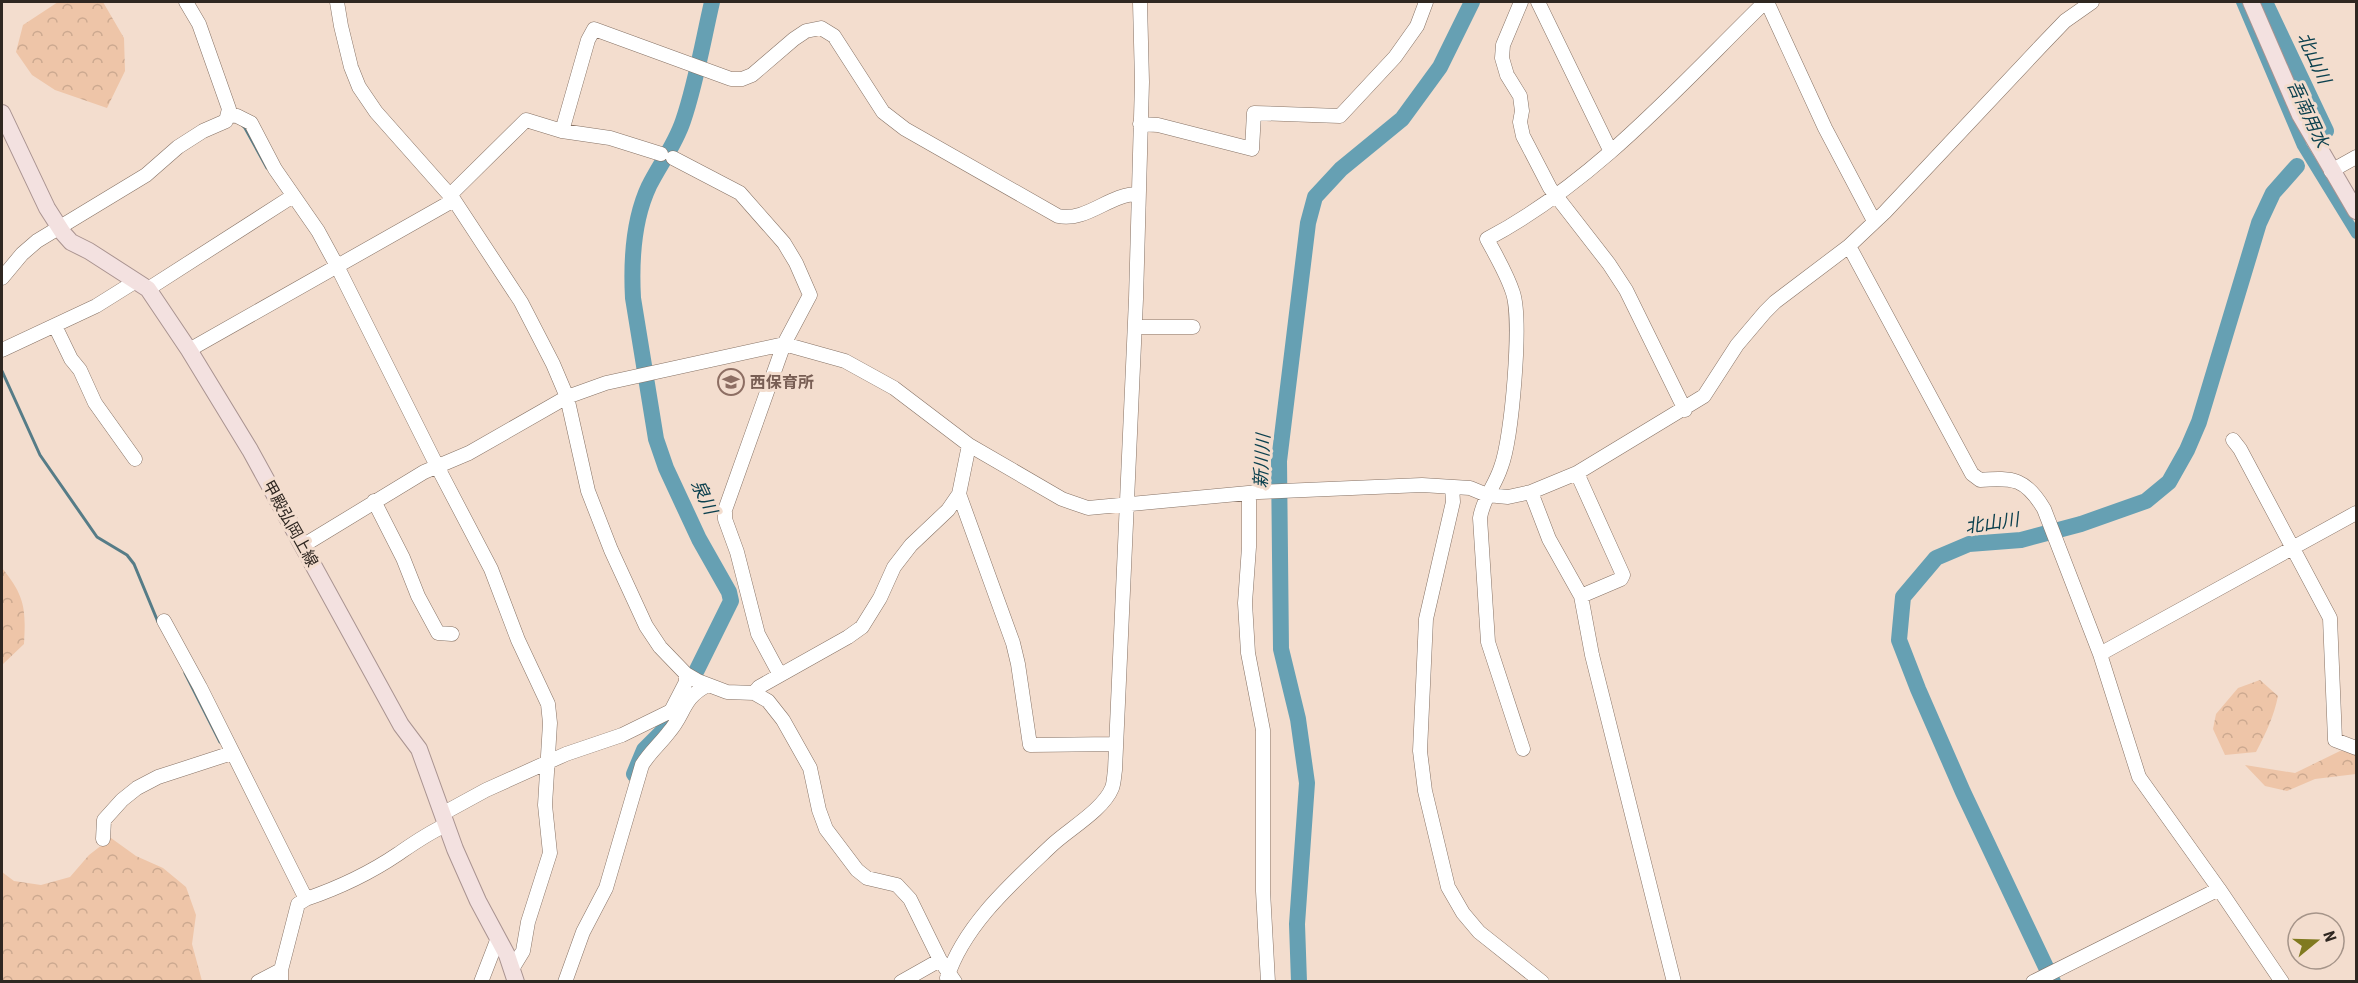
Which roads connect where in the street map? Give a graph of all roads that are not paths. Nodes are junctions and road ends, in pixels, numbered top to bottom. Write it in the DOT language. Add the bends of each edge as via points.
graph roads {
  1 [pos="186,2"];
  2 [pos="337,2"];
  3 [pos="1140,2"];
  4 [pos="1426,2"];
  5 [pos="1521,2"];
  6 [pos="1538,2"];
  7 [pos="1766,2"];
  8 [pos="2092,2"];
  9 [pos="2251,2"];
  10 [pos="2,113"];
  11 [pos="227,118"];
  12 [pos="1140,124"];
  13 [pos="562,131"];
  14 [pos="1610,150"];
  15 [pos="2356,157"];
  16 [pos="2331,171"];
  17 [pos="1138,194"];
  18 [pos="1557,196"];
  19 [pos="452,197"];
  20 [pos="289,199"];
  21 [pos="2356,211"];
  22 [pos="1874,220"];
  23 [pos="57,225"];
  24 [pos="1849,246"];
  25 [pos="333,268"];
  26 [pos="2,278"];
  27 [pos="142,285"];
  28 [pos="55,326"];
  29 [pos="1135,327"];
  30 [pos="1194,327"];
  31 [pos="784,344"];
  32 [pos="2,350"];
  33 [pos="189,350"];
  34 [pos="567,397"];
  35 [pos="1685,410"];
  36 [pos="2233,440"];
  37 [pos="969,445"];
  38 [pos="135,459"];
  39 [pos="432,469"];
  40 [pos="1577,472"];
  41 [pos="1452,487"];
  42 [pos="1531,492"];
  43 [pos="1254,493"];
  44 [pos="960,494"];
  45 [pos="1487,495"];
  46 [pos="374,501"];
  47 [pos="1126,506"];
  48 [pos="2356,513"];
  49 [pos="304,545"];
  50 [pos="2292,548"];
  51 [pos="1581,596"];
  52 [pos="164,621"];
  53 [pos="452,634"];
  54 [pos="2100,654"];
  55 [pos="780,675"];
  56 [pos="695,679"];
  57 [pos="754,693"];
  58 [pos="1116,744"];
  59 [pos="2356,747"];
  60 [pos="1523,749"];
  61 [pos="227,755"];
  62 [pos="542,766"];
  63 [pos="444,819"];
  64 [pos="103,839"];
  65 [pos="2219,889"];
  66 [pos="303,901"];
  67 [pos="498,938"];
  68 [pos="940,960"];
  69 [pos="514,975"];
  70 [pos="281,976"];
  71 [pos="950,979"];
  72 [pos="258,981"];
  73 [pos="481,981"];
  74 [pos="565,981"];
  75 [pos="901,981"];
  76 [pos="1268,981"];
  77 [pos="1542,981"];
  78 [pos="1674,981"];
  79 [pos="2034,981"];
  80 [pos="2282,981"];
  1 -- 11 [label="street" via="199,24 229,109"];
  2 -- 19 [label="street" via="348,57 359,87 376,112"];
  3 -- 12 [label="street"];
  4 -- 12 [label="street" via="1417,26 1395,57 1340,116 1254,113 1252,149"];
  5 -- 18 [label="street" via="1503,45 1502,58 1520,96 1523,136"];
  6 -- 14 [label="street"];
  7 -- 14 [label="street"];
  7 -- 22 [label="street" via="1825,128"];
  8 -- 22 [label="street" via="2065,21"];
  9 -- 16 [label="main road" via="2300,115"];
  10 -- 23 [label="main road, 甲殿弘岡上線"];
  11 -- 20 [label="street" via="237,116 251,123"];
  11 -- 23 [label="street" via="178,147 146,175"];
  12 -- 17 [label="street"];
  13 -- 17 [label="street" via="594,29 698,68 742,79 806,31 821,28 834,36 891,118 1058,216 1080,216 1118,197"];
  13 -- 19 [label="street" via="526,120"];
  13 -- 31 [label="street" via="610,138 667,156 741,192 784,243 810,295"];
  14 -- 18 [label="street"];
  15 -- 16 [label="street"];
  16 -- 21 [label="main road"];
  17 -- 29 [label="street"];
  18 -- 35 [label="street" via="1626,290"];
  18 -- 45 [label="street" via="1487,239 1513,293 1517,313 1509,432 1501,468"];
  19 -- 25 [label="street"];
  19 -- 34 [label="street" via="521,302"];
  20 -- 25 [label="street" via="318,231"];
  20 -- 27 [label="street"];
  22 -- 24 [label="street"];
  23 -- 26 [label="street" via="22,254"];
  23 -- 27 [label="main road, 甲殿弘岡上線" via="71,242"];
  24 -- 35 [label="street" via="1775,302 1737,345 1704,396"];
  24 -- 54 [label="street" via="1972,474 1980,480 1996,478 2023,483 2034,491"];
  25 -- 33 [label="street"];
  25 -- 39 [label="street"];
  27 -- 28 [label="street"];
  27 -- 33 [label="main road, 甲殿弘岡上線"];
  28 -- 32 [label="street"];
  28 -- 38 [label="street" via="95,403"];
  29 -- 30 [label="street"];
  29 -- 47 [label="street"];
  31 -- 34 [label="street" via="606,383"];
  31 -- 37 [label="street" via="845,361 894,388"];
  31 -- 55 [label="street" via="725,510 758,634"];
  33 -- 49 [label="main road, 甲殿弘岡上線"];
  34 -- 39 [label="street" via="469,453"];
  34 -- 56 [label="street" via="588,491 611,550 646,626 660,647"];
  35 -- 40 [label="street"];
  36 -- 50 [label="street"];
  37 -- 44 [label="street"];
  37 -- 47 [label="street" via="1077,506"];
  39 -- 46 [label="street"];
  39 -- 62 [label="street" via="491,569 548,704 550,723"];
  40 -- 42 [label="street"];
  40 -- 51 [label="street" via="1623,575"];
  41 -- 43 [label="street"];
  41 -- 45 [label="street" via="1470,488"];
  41 -- 77 [label="street" via="1453,502 1426,619 1420,751 1425,791 1448,887 1463,914 1479,932"];
  42 -- 45 [label="street" via="1508,497"];
  42 -- 51 [label="street" via="1549,539"];
  43 -- 47 [label="street"];
  43 -- 76 [label="street" via="1245,603 1248,653 1263,730 1263,891"];
  44 -- 55 [label="street" via="894,567 862,627"];
  44 -- 58 [label="street" via="1018,664 1030,746"];
  45 -- 60 [label="street" via="1480,518 1488,642"];
  46 -- 49 [label="street"];
  46 -- 53 [label="street" via="430,620 438,633"];
  47 -- 58 [label="street"];
  48 -- 50 [label="street"];
  49 -- 63 [label="main road, 甲殿弘岡上線" via="401,725 419,749"];
  50 -- 54 [label="street"];
  50 -- 59 [label="street" via="2332,623 2335,740"];
  51 -- 78 [label="street"];
  52 -- 61 [label="street" via="200,687"];
  54 -- 65 [label="street" via="2139,777"];
  55 -- 57 [label="street"];
  56 -- 57 [label="street" via="727,692"];
  56 -- 62 [label="street" via="686,682 670,711 622,735"];
  56 -- 74 [label="street" via="679,718 642,765 606,888"];
  57 -- 68 [label="street" via="768,701 802,751 826,829 856,870 867,878 897,885 910,899"];
  58 -- 71 [label="street" via="1112,789 1101,804 1003,894 956,953"];
  61 -- 64 [label="street" via="158,777 137,788 104,820"];
  61 -- 66 [label="street"];
  62 -- 63 [label="street" via="486,790"];
  62 -- 69 [label="street" via="550,853"];
  63 -- 66 [label="street" via="365,874"];
  63 -- 67 [label="main road, 甲殿弘岡上線" via="478,902"];
  65 -- 79 [label="street"];
  65 -- 80 [label="street"];
  66 -- 70 [label="street"];
  67 -- 69 [label="main road, 甲殿弘岡上線"];
  67 -- 73 [label="street"];
  68 -- 71 [label="street"];
  68 -- 75 [label="street"];
  70 -- 72 [label="street"];
}
